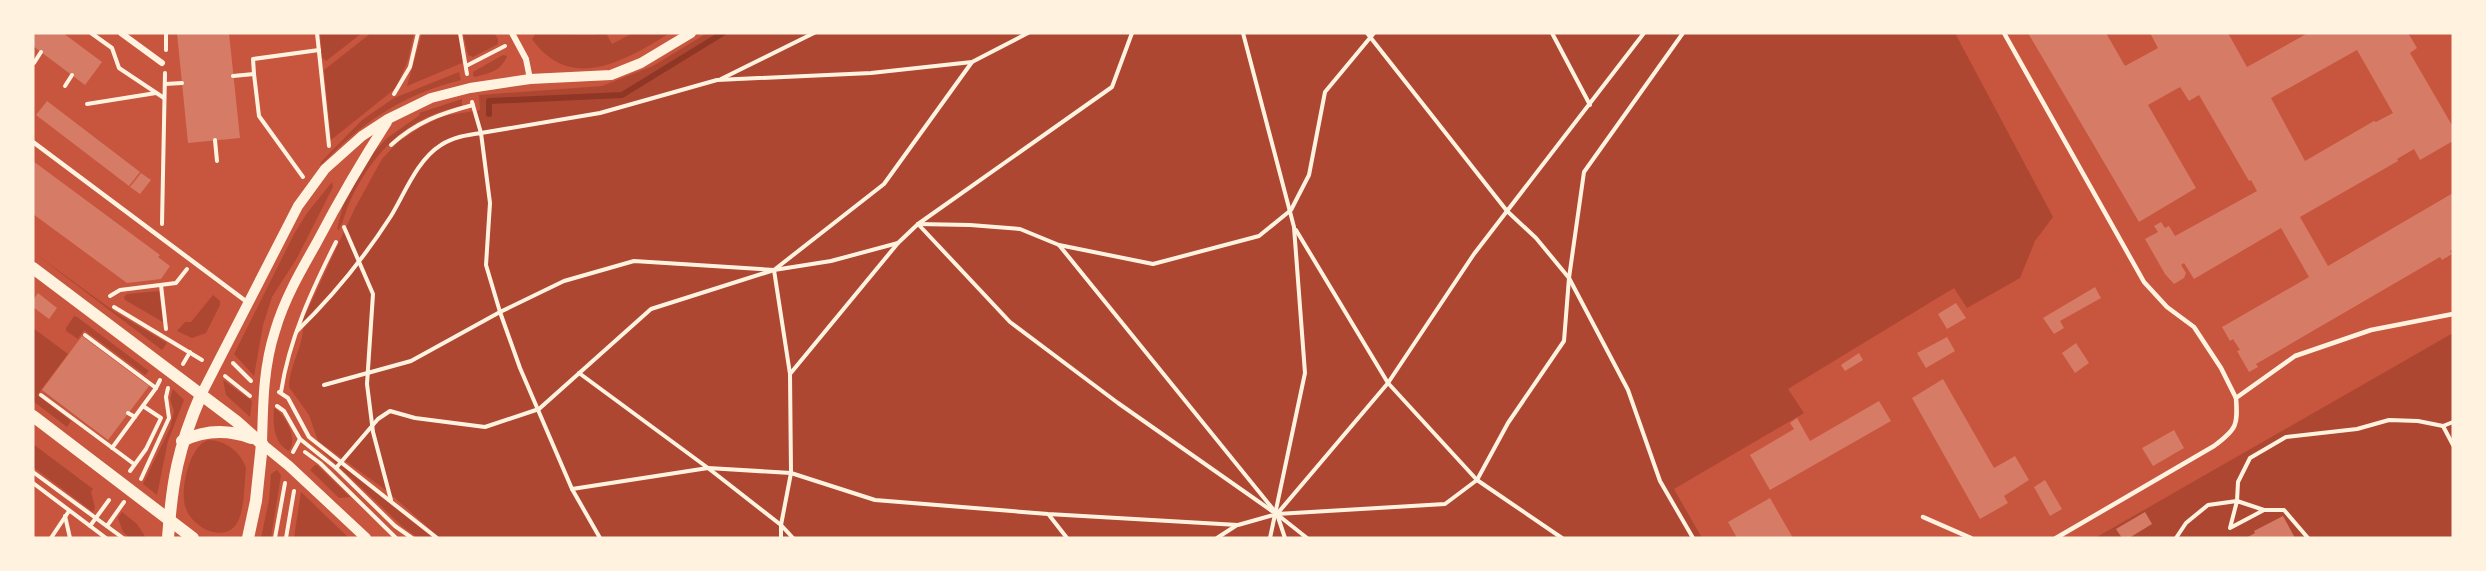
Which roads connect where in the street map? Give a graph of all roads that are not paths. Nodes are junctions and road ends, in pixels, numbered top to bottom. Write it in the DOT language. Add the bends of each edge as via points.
graph roads {
  1 [pos="121,33"];
  2 [pos="512,33"];
  3 [pos="691,33"];
  4 [pos="2004,33"];
  5 [pos="164,63"];
  6 [pos="530,79"];
  7 [pos="388,119"];
  8 [pos="33,142"];
  9 [pos="33,268"];
  10 [pos="248,302"];
  11 [pos="2453,314"];
  12 [pos="201,395"];
  13 [pos="2236,398"];
  14 [pos="33,416"];
  15 [pos="182,441"];
  16 [pos="262,444"];
  17 [pos="1923,517"];
  18 [pos="170,521"];
  19 [pos="168,538"];
  20 [pos="193,538"];
  21 [pos="248,538"];
  22 [pos="366,538"];
  23 [pos="1971,538"];
  24 [pos="2056,538"];
  1 -- 5 [label="street"];
  2 -- 6 [label="street" via="526,59"];
  3 -- 6 [label="street" via="641,63 610,75"];
  4 -- 13 [label="lane" via="2144,282 2167,307 2194,327"];
  6 -- 7 [label="street" via="431,98"];
  7 -- 10 [label="street" via="343,152 310,188"];
  7 -- 16 [label="street" via="352,177 281,314 266,371"];
  8 -- 10 [label="lane"];
  9 -- 12 [label="main road"];
  10 -- 12 [label="street"];
  11 -- 13 [label="lane" via="2371,330 2295,356"];
  12 -- 15 [label="main road"];
  12 -- 16 [label="main road"];
  13 -- 24 [label="lane" via="2237,420 2232,433"];
  14 -- 18 [label="main road"];
  15 -- 16 [label="main road" via="202,433 226,431"];
  15 -- 18 [label="main road"];
  16 -- 21 [label="main road"];
  16 -- 22 [label="street"];
  17 -- 23 [label="lane"];
  18 -- 19 [label="main road"];
  18 -- 20 [label="main road"];
}
